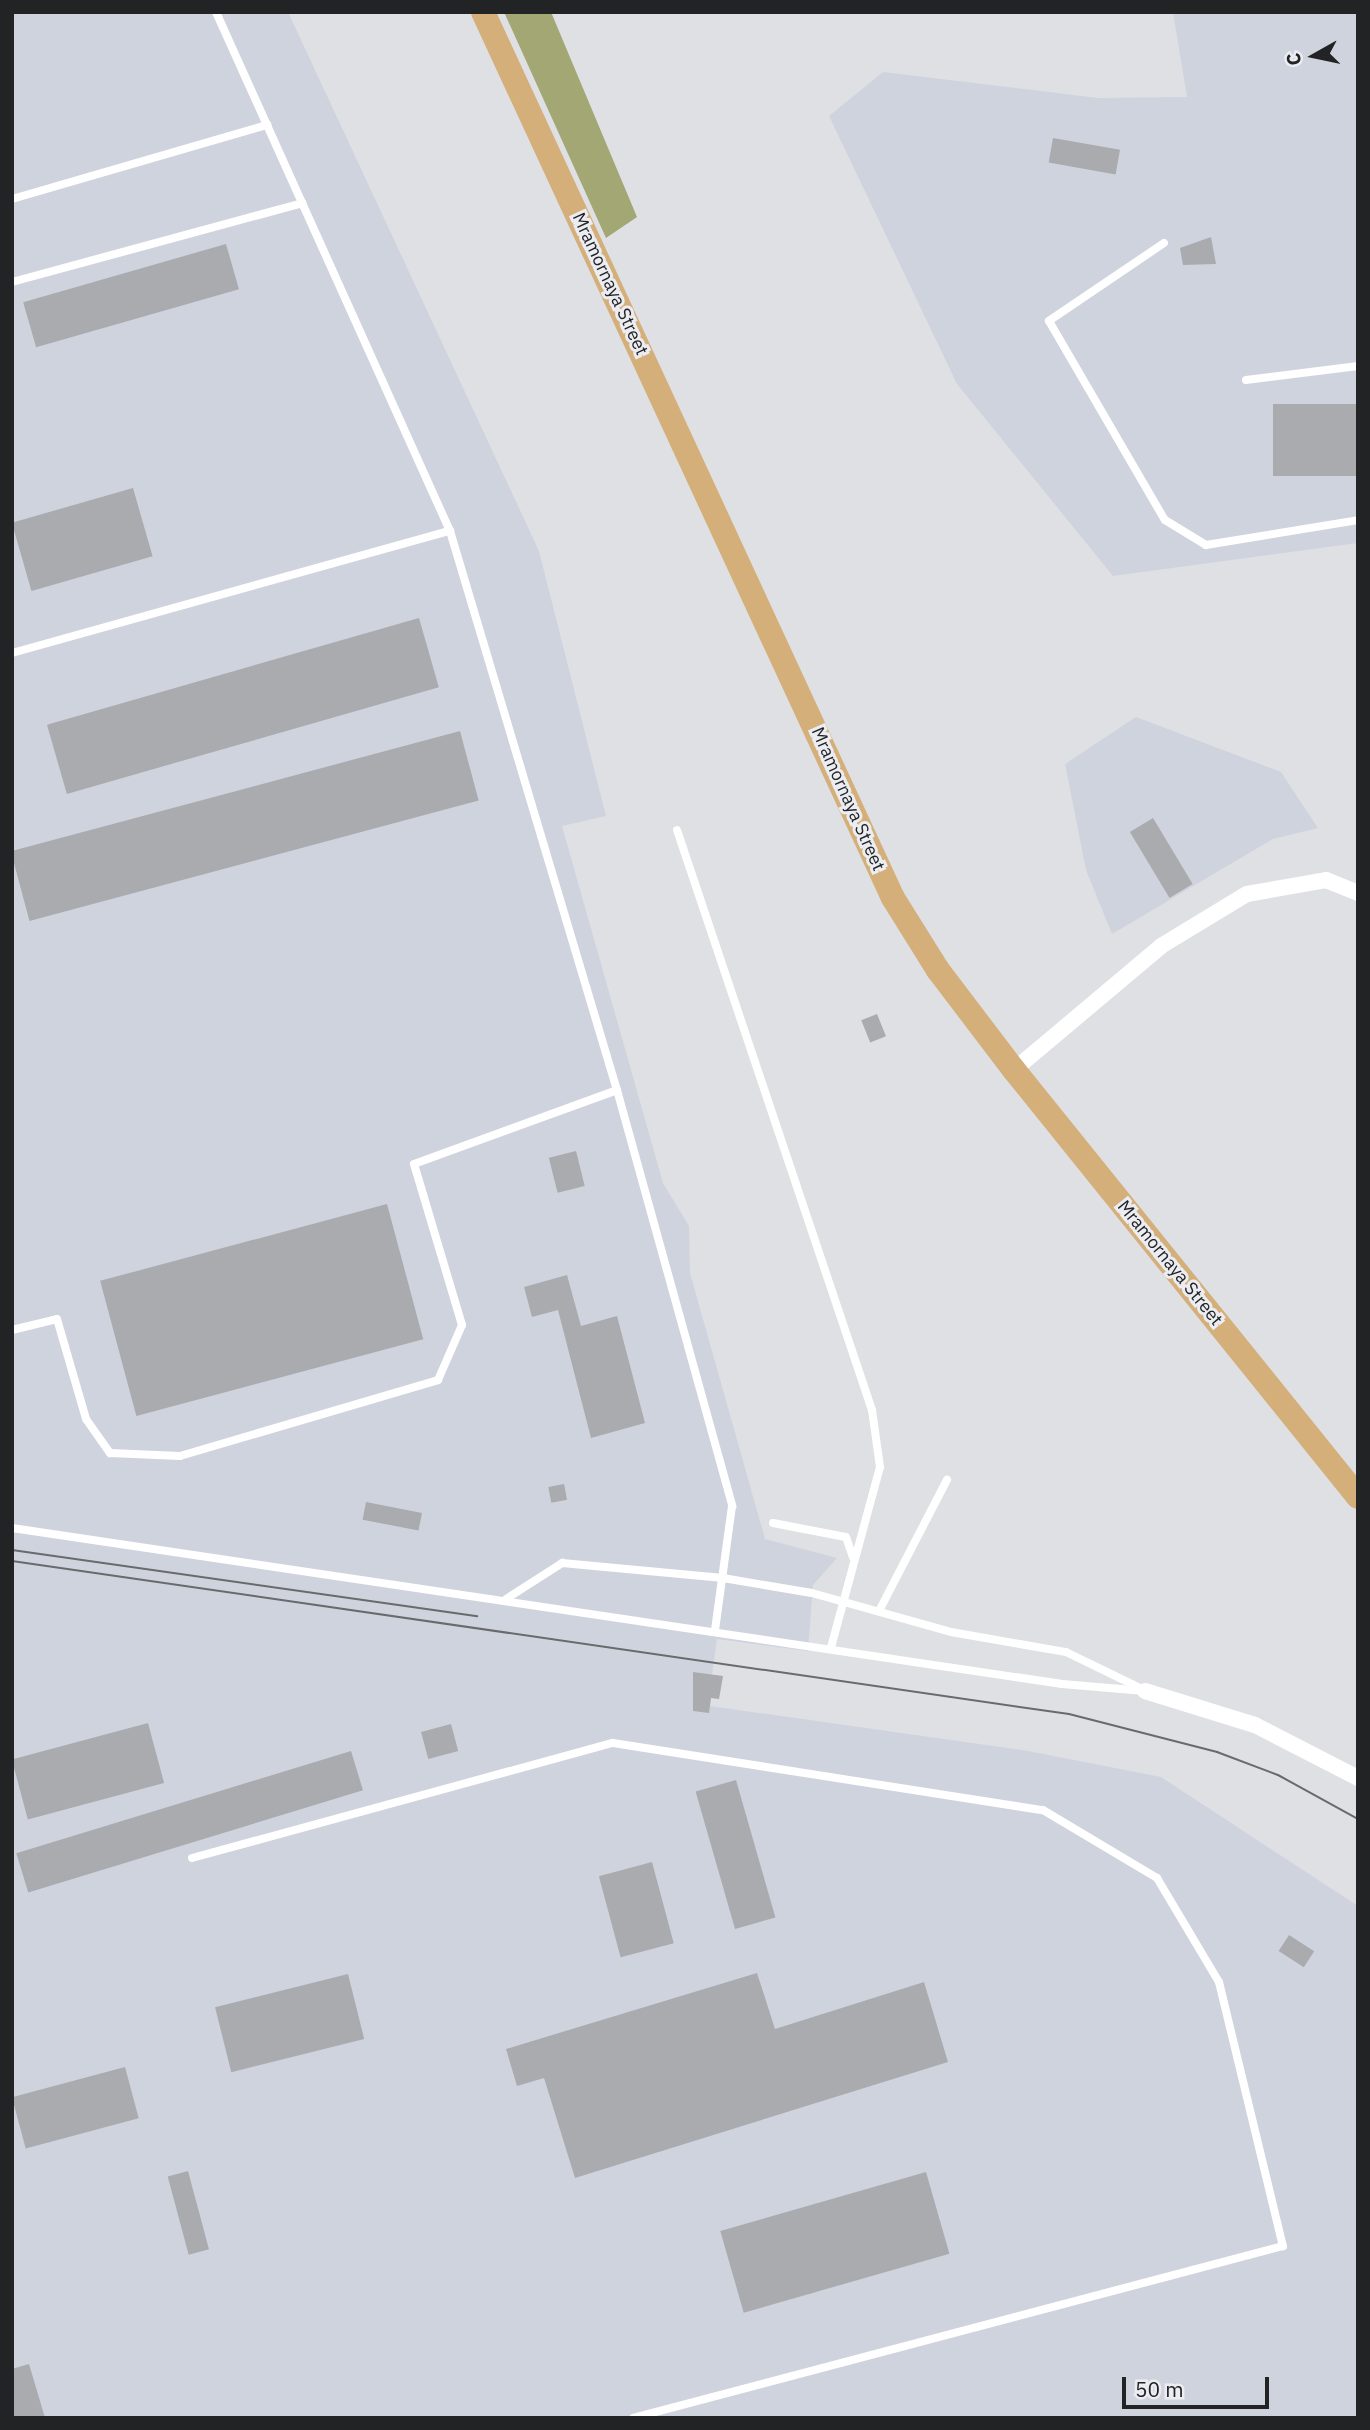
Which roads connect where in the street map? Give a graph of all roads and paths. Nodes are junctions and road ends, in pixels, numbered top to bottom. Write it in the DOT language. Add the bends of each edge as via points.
graph roads {
  1 [pos="216,12"];
  2 [pos="483,12"];
  3 [pos="267,125"];
  4 [pos="12,199"];
  5 [pos="302,203"];
  6 [pos="1164,243"];
  7 [pos="12,282"];
  8 [pos="1358,366"];
  9 [pos="1247,380"];
  10 [pos="1358,520"];
  11 [pos="450,531"];
  12 [pos="12,653"];
  13 [pos="677,830"];
  14 [pos="1358,893"];
  15 [pos="1014,1070"];
  16 [pos="617,1090"];
  17 [pos="12,1330"];
  18 [pos="947,1480"];
  19 [pos="1358,1497"];
  20 [pos="773,1523"];
  21 [pos="12,1528"];
  22 [pos="853,1557"];
  23 [pos="723,1578"];
  24 [pos="506,1599"];
  25 [pos="840,1601"];
  26 [pos="879,1611"];
  27 [pos="715,1630"];
  28 [pos="831,1647"];
  29 [pos="1145,1691"];
  30 [pos="1358,1778"];
  31 [pos="192,1858"];
  32 [pos="633,2418"];
  1 -- 3 [label="lane"];
  2 -- 15 [label="main road, Mramornaya Street" via="893,898 938,970"];
  3 -- 4 [label="lane"];
  3 -- 5 [label="lane"];
  5 -- 7 [label="lane"];
  5 -- 11 [label="lane"];
  6 -- 10 [label="lane" via="1049,321 1165,520 1206,545"];
  8 -- 9 [label="lane"];
  11 -- 12 [label="lane"];
  11 -- 16 [label="lane"];
  13 -- 22 [label="lane" via="872,1410 880,1466"];
  14 -- 15 [label="street" via="1326,880 1247,894 1161,946"];
  15 -- 19 [label="main road, Mramornaya Street"];
  16 -- 17 [label="lane" via="414,1164 462,1325 438,1380 180,1456 110,1453 86,1419 57,1319"];
  16 -- 23 [label="lane" via="732,1506"];
  18 -- 26 [label="lane"];
  20 -- 22 [label="lane" via="846,1537"];
  21 -- 24 [label="lane"];
  22 -- 25 [label="lane"];
  23 -- 24 [label="lane" via="562,1563"];
  23 -- 25 [label="lane"];
  23 -- 27 [label="lane"];
  24 -- 27 [label="lane"];
  25 -- 26 [label="lane"];
  25 -- 28 [label="lane"];
  26 -- 29 [label="lane" via="951,1632 1066,1652"];
  27 -- 28 [label="lane"];
  28 -- 29 [label="lane" via="1062,1684"];
  29 -- 30 [label="street" via="1255,1725"];
  31 -- 32 [label="lane" via="612,1743 1043,1810 1157,1878 1219,1982 1283,2246"];
}
